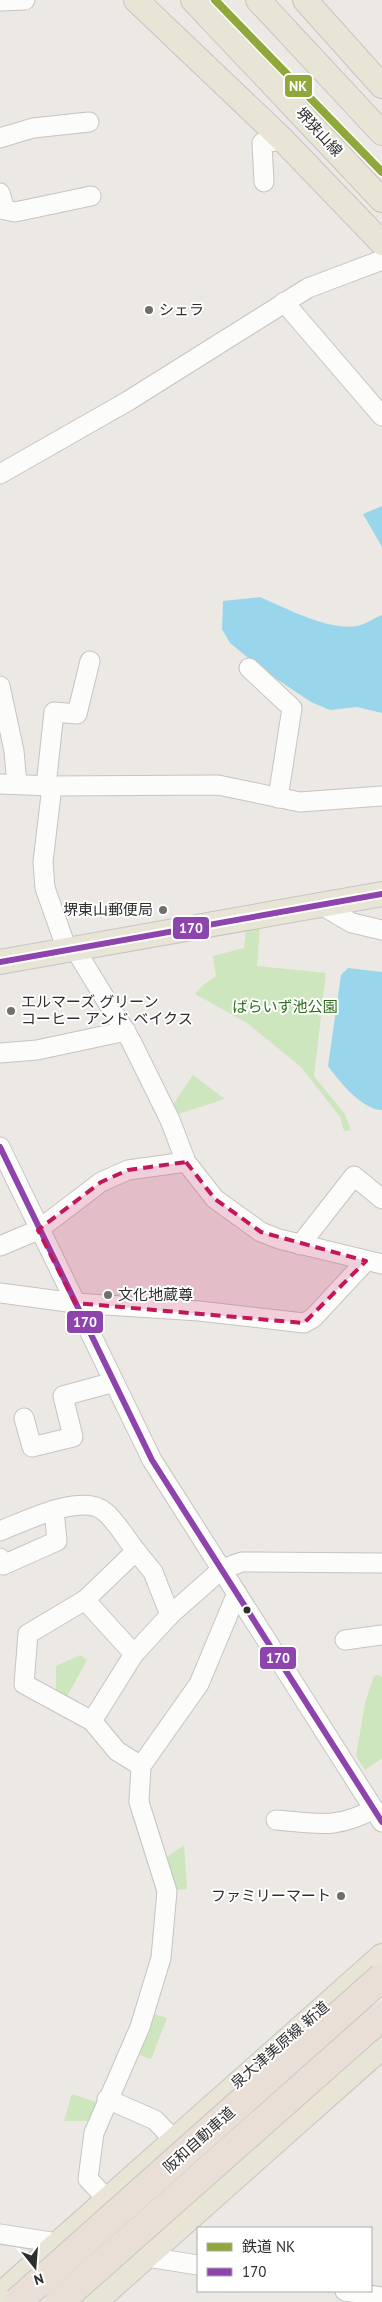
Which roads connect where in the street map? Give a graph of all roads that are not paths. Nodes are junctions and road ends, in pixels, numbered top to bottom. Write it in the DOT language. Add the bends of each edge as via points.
graph roads {
  1 [pos="25,0"];
  2 [pos="136,0"];
  3 [pos="193,0"];
  4 [pos="258,0"];
  5 [pos="305,0"];
  6 [pos="0,1"];
  7 [pos="382,86"];
  8 [pos="89,122"];
  9 [pos="382,133"];
  10 [pos="0,138"];
  11 [pos="282,140"];
  12 [pos="264,182"];
  13 [pos="91,196"];
  14 [pos="382,200"];
  15 [pos="2,204"];
  16 [pos="382,243"];
  17 [pos="382,260"];
  18 [pos="284,302"];
  19 [pos="382,416"];
  20 [pos="0,474"];
  21 [pos="90,661"];
  22 [pos="249,668"];
  23 [pos="0,686"];
  24 [pos="9,784"];
  25 [pos="49,786"];
  26 [pos="382,796"];
  27 [pos="278,798"];
  28 [pos="382,894"];
  29 [pos="321,905"];
  30 [pos="382,930"];
  31 [pos="71,949"];
  32 [pos="0,962"];
  33 [pos="126,1031"];
  34 [pos="0,1053"];
  35 [pos="0,1147"];
  36 [pos="186,1162"];
  37 [pos="382,1199"];
  38 [pos="38,1230"];
  39 [pos="300,1245"];
  40 [pos="0,1246"];
  41 [pos="374,1262"];
  42 [pos="0,1293"];
  43 [pos="75,1302"];
  44 [pos="114,1382"];
  45 [pos="24,1418"];
  46 [pos="54,1510"];
  47 [pos="0,1531"];
  48 [pos="136,1552"];
  49 [pos="0,1558"];
  50 [pos="382,1563"];
  51 [pos="222,1569"];
  52 [pos="237,1593"];
  53 [pos="85,1600"];
  54 [pos="170,1615"];
  55 [pos="382,1636"];
  56 [pos="345,1640"];
  57 [pos="134,1654"];
  58 [pos="92,1721"];
  59 [pos="141,1766"];
  60 [pos="378,1815"];
  61 [pos="276,1820"];
  62 [pos="382,1956"];
  63 [pos="382,1977"];
  64 [pos="382,2016"];
  65 [pos="382,2048"];
  66 [pos="107,2099"];
  67 [pos="173,2139"];
  68 [pos="107,2199"];
  69 [pos="0,2234"];
  70 [pos="58,2244"];
  71 [pos="146,2256"];
  72 [pos="197,2265"];
  73 [pos="351,2292"];
  74 [pos="0,2295"];
  75 [pos="382,2297"];
  76 [pos="17,2302"];
  77 [pos="60,2302"];
  78 [pos="96,2302"];
  1 -- 6 [label="street"];
  2 -- 11 [label="main road"];
  3 -- 14 [label="main road, 堺狭山線"];
  4 -- 9 [label="main road"];
  5 -- 7 [label="main road"];
  8 -- 10 [label="street" via="33,128"];
  11 -- 12 [label="street" via="262,144"];
  11 -- 16 [label="main road"];
  13 -- 15 [label="street" via="15,212"];
  17 -- 18 [label="street" via="308,288"];
  18 -- 19 [label="street"];
  18 -- 20 [label="street" via="128,401"];
  21 -- 25 [label="street" via="77,714 54,712"];
  22 -- 27 [label="street" via="292,708"];
  23 -- 24 [label="street" via="14,751"];
  24 -- 25 [label="street"];
  25 -- 27 [label="street" via="218,786"];
  25 -- 31 [label="street" via="43,862 45,888"];
  26 -- 27 [label="street" via="300,802"];
  28 -- 29 [label="main road"];
  29 -- 30 [label="street" via="352,923"];
  29 -- 31 [label="main road"];
  31 -- 32 [label="main road"];
  31 -- 33 [label="street"];
  33 -- 34 [label="street" via="37,1050"];
  33 -- 36 [label="street" via="170,1120"];
  35 -- 38 [label="street"];
  36 -- 38 [label="street" via="128,1170 101,1182"];
  36 -- 39 [label="street" via="215,1199 237,1216 261,1232"];
  37 -- 39 [label="street" via="354,1176"];
  38 -- 40 [label="street"];
  38 -- 43 [label="street"];
  39 -- 41 [label="street"];
  41 -- 43 [label="street" via="304,1323"];
  42 -- 43 [label="street"];
  43 -- 44 [label="street"];
  44 -- 45 [label="street" via="63,1396 73,1437 32,1446"];
  44 -- 51 [label="street" via="152,1460"];
  46 -- 47 [label="street"];
  46 -- 48 [label="street" via="90,1504 105,1512"];
  46 -- 49 [label="street" via="57,1541 3,1565"];
  48 -- 53 [label="street"];
  48 -- 54 [label="street" via="152,1572"];
  50 -- 51 [label="street" via="242,1562"];
  51 -- 52 [label="street"];
  51 -- 54 [label="street"];
  52 -- 59 [label="street" via="199,1684"];
  52 -- 60 [label="street"];
  53 -- 57 [label="street"];
  53 -- 58 [label="street" via="28,1634 24,1684"];
  54 -- 57 [label="street"];
  55 -- 56 [label="street"];
  57 -- 58 [label="street"];
  58 -- 59 [label="street" via="117,1751"];
  59 -- 66 [label="street" via="139,1802 168,1891 157,1977 140,2027"];
  60 -- 61 [label="street" via="335,1824"];
  62 -- 67 [label="main road, 泉大津美原線 新道"];
  63 -- 76 [label="highway, 阪和自動車道, bridge"];
  64 -- 77 [label="highway, 阪和自動車道, bridge"];
  65 -- 71 [label="main road"];
  66 -- 67 [label="street" via="155,2120"];
  66 -- 68 [label="street" via="94,2133 88,2179"];
  67 -- 68 [label="main road, 泉大津美原線 新道"];
  68 -- 70 [label="main road, 泉大津美原線 新道"];
  69 -- 70 [label="street"];
  70 -- 71 [label="street"];
  70 -- 74 [label="main road, 泉大津美原線 新道"];
  71 -- 72 [label="street"];
  71 -- 78 [label="main road"];
  73 -- 75 [label="street"];
}
